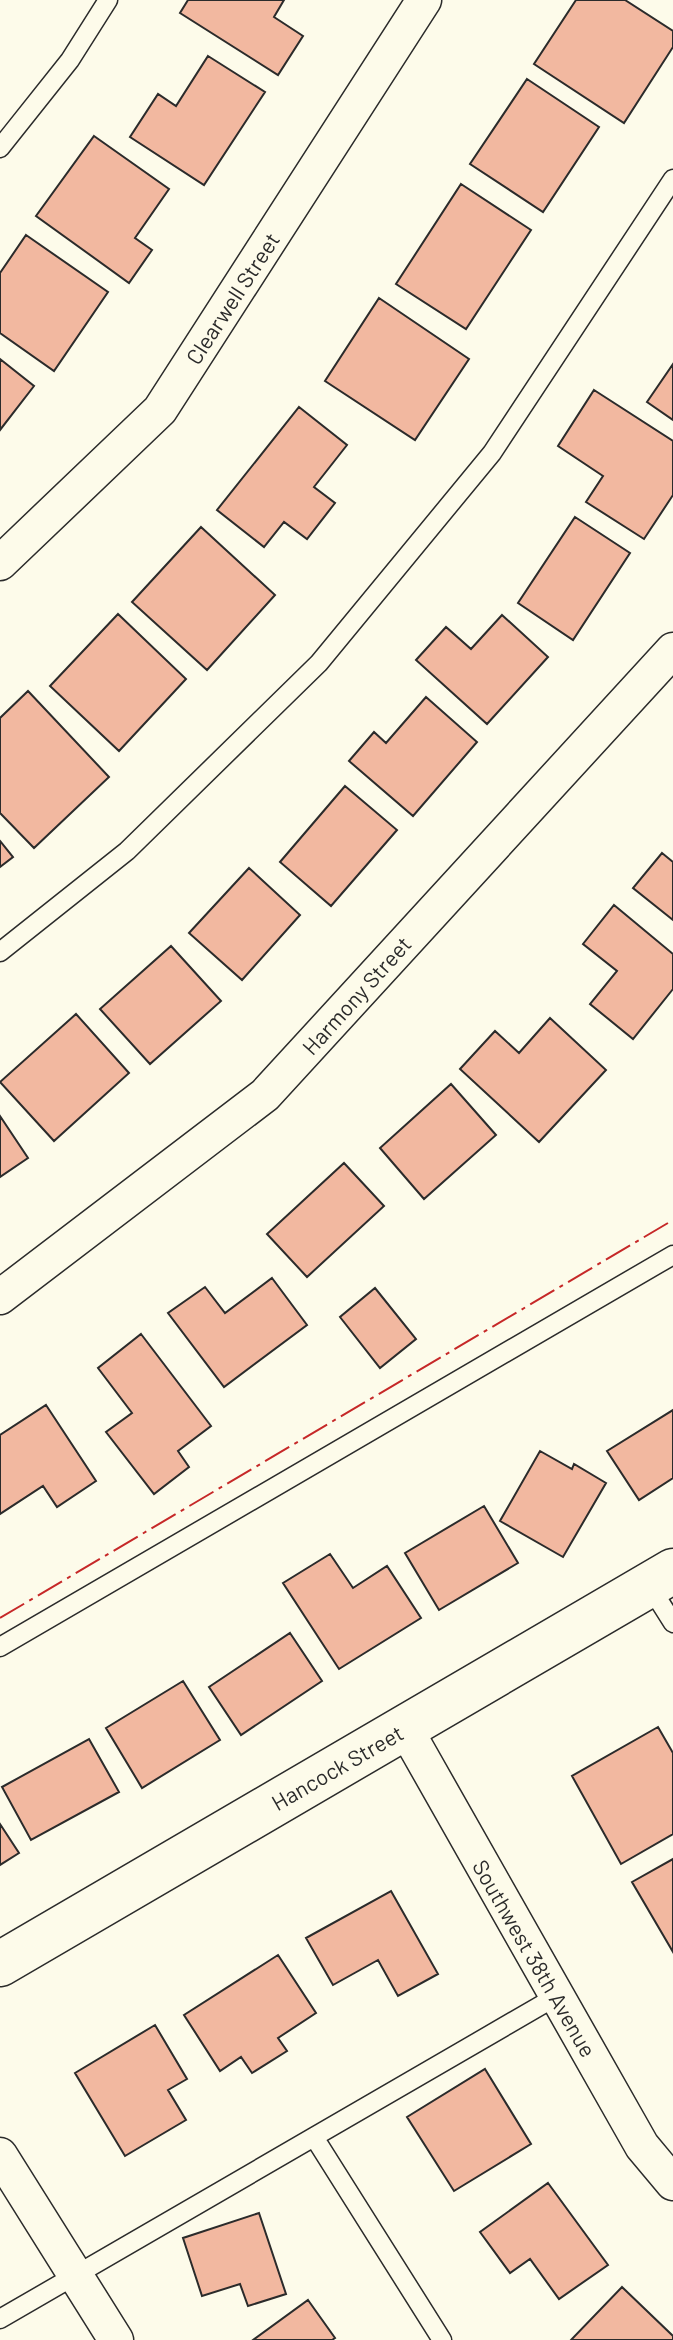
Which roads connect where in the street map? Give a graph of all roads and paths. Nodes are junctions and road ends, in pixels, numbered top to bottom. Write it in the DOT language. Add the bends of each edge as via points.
graph roads {
  1 [pos="108,0"];
  2 [pos="424,0"];
  3 [pos="0,148"];
  4 [pos="673,179"];
  5 [pos="0,563"];
  6 [pos="673,650"];
  7 [pos="0,952"];
  8 [pos="673,1255"];
  9 [pos="0,1297"];
  10 [pos="661,1578"];
  11 [pos="673,1623"];
  12 [pos="0,1647"];
  13 [pos="405,1728"];
  14 [pos="0,1964"];
  15 [pos="557,1996"];
  16 [pos="314,2137"];
  17 [pos="0,2155"];
  18 [pos="673,2183"];
  19 [pos="75,2275"];
  20 [pos="0,2319"];
  21 [pos="116,2340"];
  22 [pos="442,2340"];
  1 -- 3 [label="lane" via="70,60"];
  2 -- 5 [label="street, Clearwell Street" via="160,410"];
  4 -- 7 [label="lane" via="492,453 319,663 127,851"];
  6 -- 9 [label="street, Harmony Street" via="265,1095"];
  8 -- 12 [label="lane"];
  10 -- 11 [label="lane"];
  10 -- 13 [label="street, Hancock Street"];
  13 -- 14 [label="street, Hancock Street"];
  13 -- 15 [label="street, Southwest 38th Avenue"];
  15 -- 16 [label="lane"];
  15 -- 18 [label="street, Southwest 38th Avenue" via="642,2146"];
  16 -- 19 [label="lane"];
  16 -- 22 [label="lane"];
  17 -- 19 [label="street"];
  19 -- 20 [label="lane"];
  19 -- 21 [label="street"];
}
